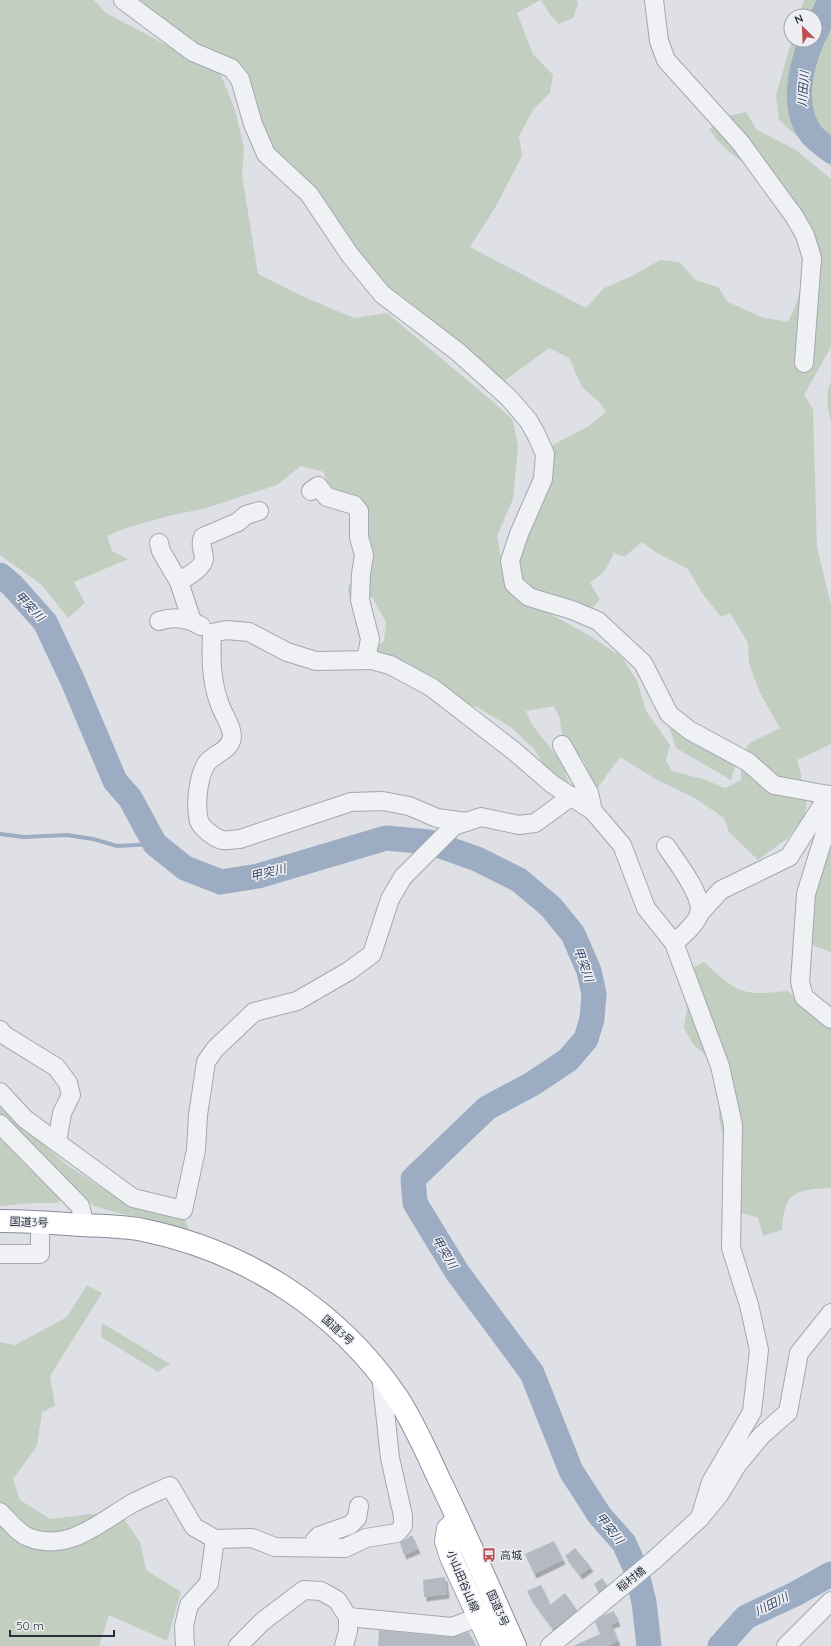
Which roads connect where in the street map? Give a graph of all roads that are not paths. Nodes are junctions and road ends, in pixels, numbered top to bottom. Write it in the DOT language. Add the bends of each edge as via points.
graph roads {
  1 [pos="122,0"];
  2 [pos="654,0"];
  3 [pos="804,363"];
  4 [pos="311,490"];
  5 [pos="259,511"];
  6 [pos="159,543"];
  7 [pos="179,582"];
  8 [pos="160,621"];
  9 [pos="192,621"];
  10 [pos="212,633"];
  11 [pos="366,660"];
  12 [pos="562,745"];
  13 [pos="829,795"];
  14 [pos="572,796"];
  15 [pos="593,811"];
  16 [pos="460,824"];
  17 [pos="666,846"];
  18 [pos="699,914"];
  19 [pos="674,943"];
  20 [pos="831,1019"];
  21 [pos="0,1030"];
  22 [pos="0,1092"];
  23 [pos="0,1124"];
  24 [pos="8,1140"];
  25 [pos="57,1142"];
  26 [pos="0,1221"];
  27 [pos="40,1222"];
  28 [pos="85,1225"];
  29 [pos="0,1254"];
  30 [pos="831,1313"];
  31 [pos="381,1375"];
  32 [pos="359,1506"];
  33 [pos="0,1512"];
  34 [pos="700,1518"];
  35 [pos="458,1519"];
  36 [pos="215,1539"];
  37 [pos="313,1547"];
  38 [pos="831,1601"];
  39 [pos="348,1617"];
  40 [pos="478,1617"];
  41 [pos="185,1646"];
  42 [pos="238,1646"];
  43 [pos="344,1646"];
  44 [pos="492,1646"];
  45 [pos="515,1646"];
  46 [pos="550,1646"];
  47 [pos="786,1646"];
  1 -- 13 [label="street" via="193,52 230,68 240,79 253,124 266,154 309,194 350,255 382,294 458,352 528,420 545,454 543,479 510,561 514,584 529,597 598,621 643,663 669,714 688,730 748,762 774,785"];
  2 -- 3 [label="street" via="659,41 666,60 740,142 805,235 812,265"];
  4 -- 11 [label="street" via="318,486 327,497 354,505 359,511 359,537 364,555 360,600 370,639"];
  5 -- 7 [label="street" via="203,537 200,544 204,558 202,564"];
  6 -- 7 [label="street"];
  7 -- 9 [label="street"];
  8 -- 9 [label="street" via="177,618"];
  9 -- 10 [label="street"];
  10 -- 11 [label="street" via="226,630 249,632 288,652 316,661"];
  10 -- 16 [label="street" via="212,676 218,702 232,739 229,746 209,760 198,788 199,822 206,830 221,840 240,839 350,802 383,800 409,806"];
  11 -- 14 [label="street" via="390,665 431,687 514,750 552,784"];
  12 -- 15 [label="street" via="589,793"];
  13 -- 18 [label="street" via="789,857 721,890"];
  13 -- 20 [label="street" via="830,817 806,894 800,982 804,997"];
  14 -- 15 [label="street"];
  14 -- 16 [label="street" via="535,823 519,825 480,817"];
  15 -- 19 [label="street" via="622,845 646,908"];
  16 -- 25 [label="street" via="403,877 390,899 372,954 349,971 297,1001 254,1012 215,1049 206,1062 196,1150 182,1210 133,1198"];
  17 -- 18 [label="street" via="699,897"];
  18 -- 19 [label="street" via="690,928"];
  19 -- 34 [label="street" via="720,1066 733,1125 731,1248 749,1305 759,1350 752,1412 711,1482"];
  21 -- 25 [label="street" via="56,1067 68,1083 71,1095 62,1113"];
  22 -- 25 [label="street" via="25,1119"];
  23 -- 24 [label="street"];
  24 -- 28 [label="street" via="80,1206"];
  26 -- 27 [label="main road, 国道3号"];
  27 -- 28 [label="main road, 国道3号"];
  27 -- 29 [label="street" via="40,1254"];
  28 -- 31 [label="main road, 国道3号" via="143,1230 211,1250 246,1264 279,1282 313,1307 357,1346"];
  30 -- 34 [label="street, 稲村橋" via="799,1352 788,1412 761,1436"];
  31 -- 35 [label="main road, 国道3号" via="415,1428"];
  31 -- 37 [label="street" via="390,1458 403,1526 397,1533 366,1538 345,1548"];
  32 -- 37 [label="street" via="358,1518 350,1525 319,1536"];
  33 -- 36 [label="street" via="26,1536 43,1541 63,1541 88,1532 132,1504 170,1486 194,1527"];
  34 -- 46 [label="street, 稲村橋" via="654,1560"];
  35 -- 40 [label="main road, 小山田谷山線" via="448,1529 446,1541"];
  35 -- 45 [label="main road, 国道3号"];
  36 -- 37 [label="street" via="252,1538 275,1547"];
  36 -- 41 [label="street" via="209,1583 189,1605 184,1626"];
  38 -- 47 [label="street"];
  39 -- 40 [label="street" via="452,1627"];
  39 -- 42 [label="street" via="337,1600 321,1591 304,1590 263,1621"];
  39 -- 43 [label="street"];
  40 -- 44 [label="main road, 小山田谷山線"];
}
